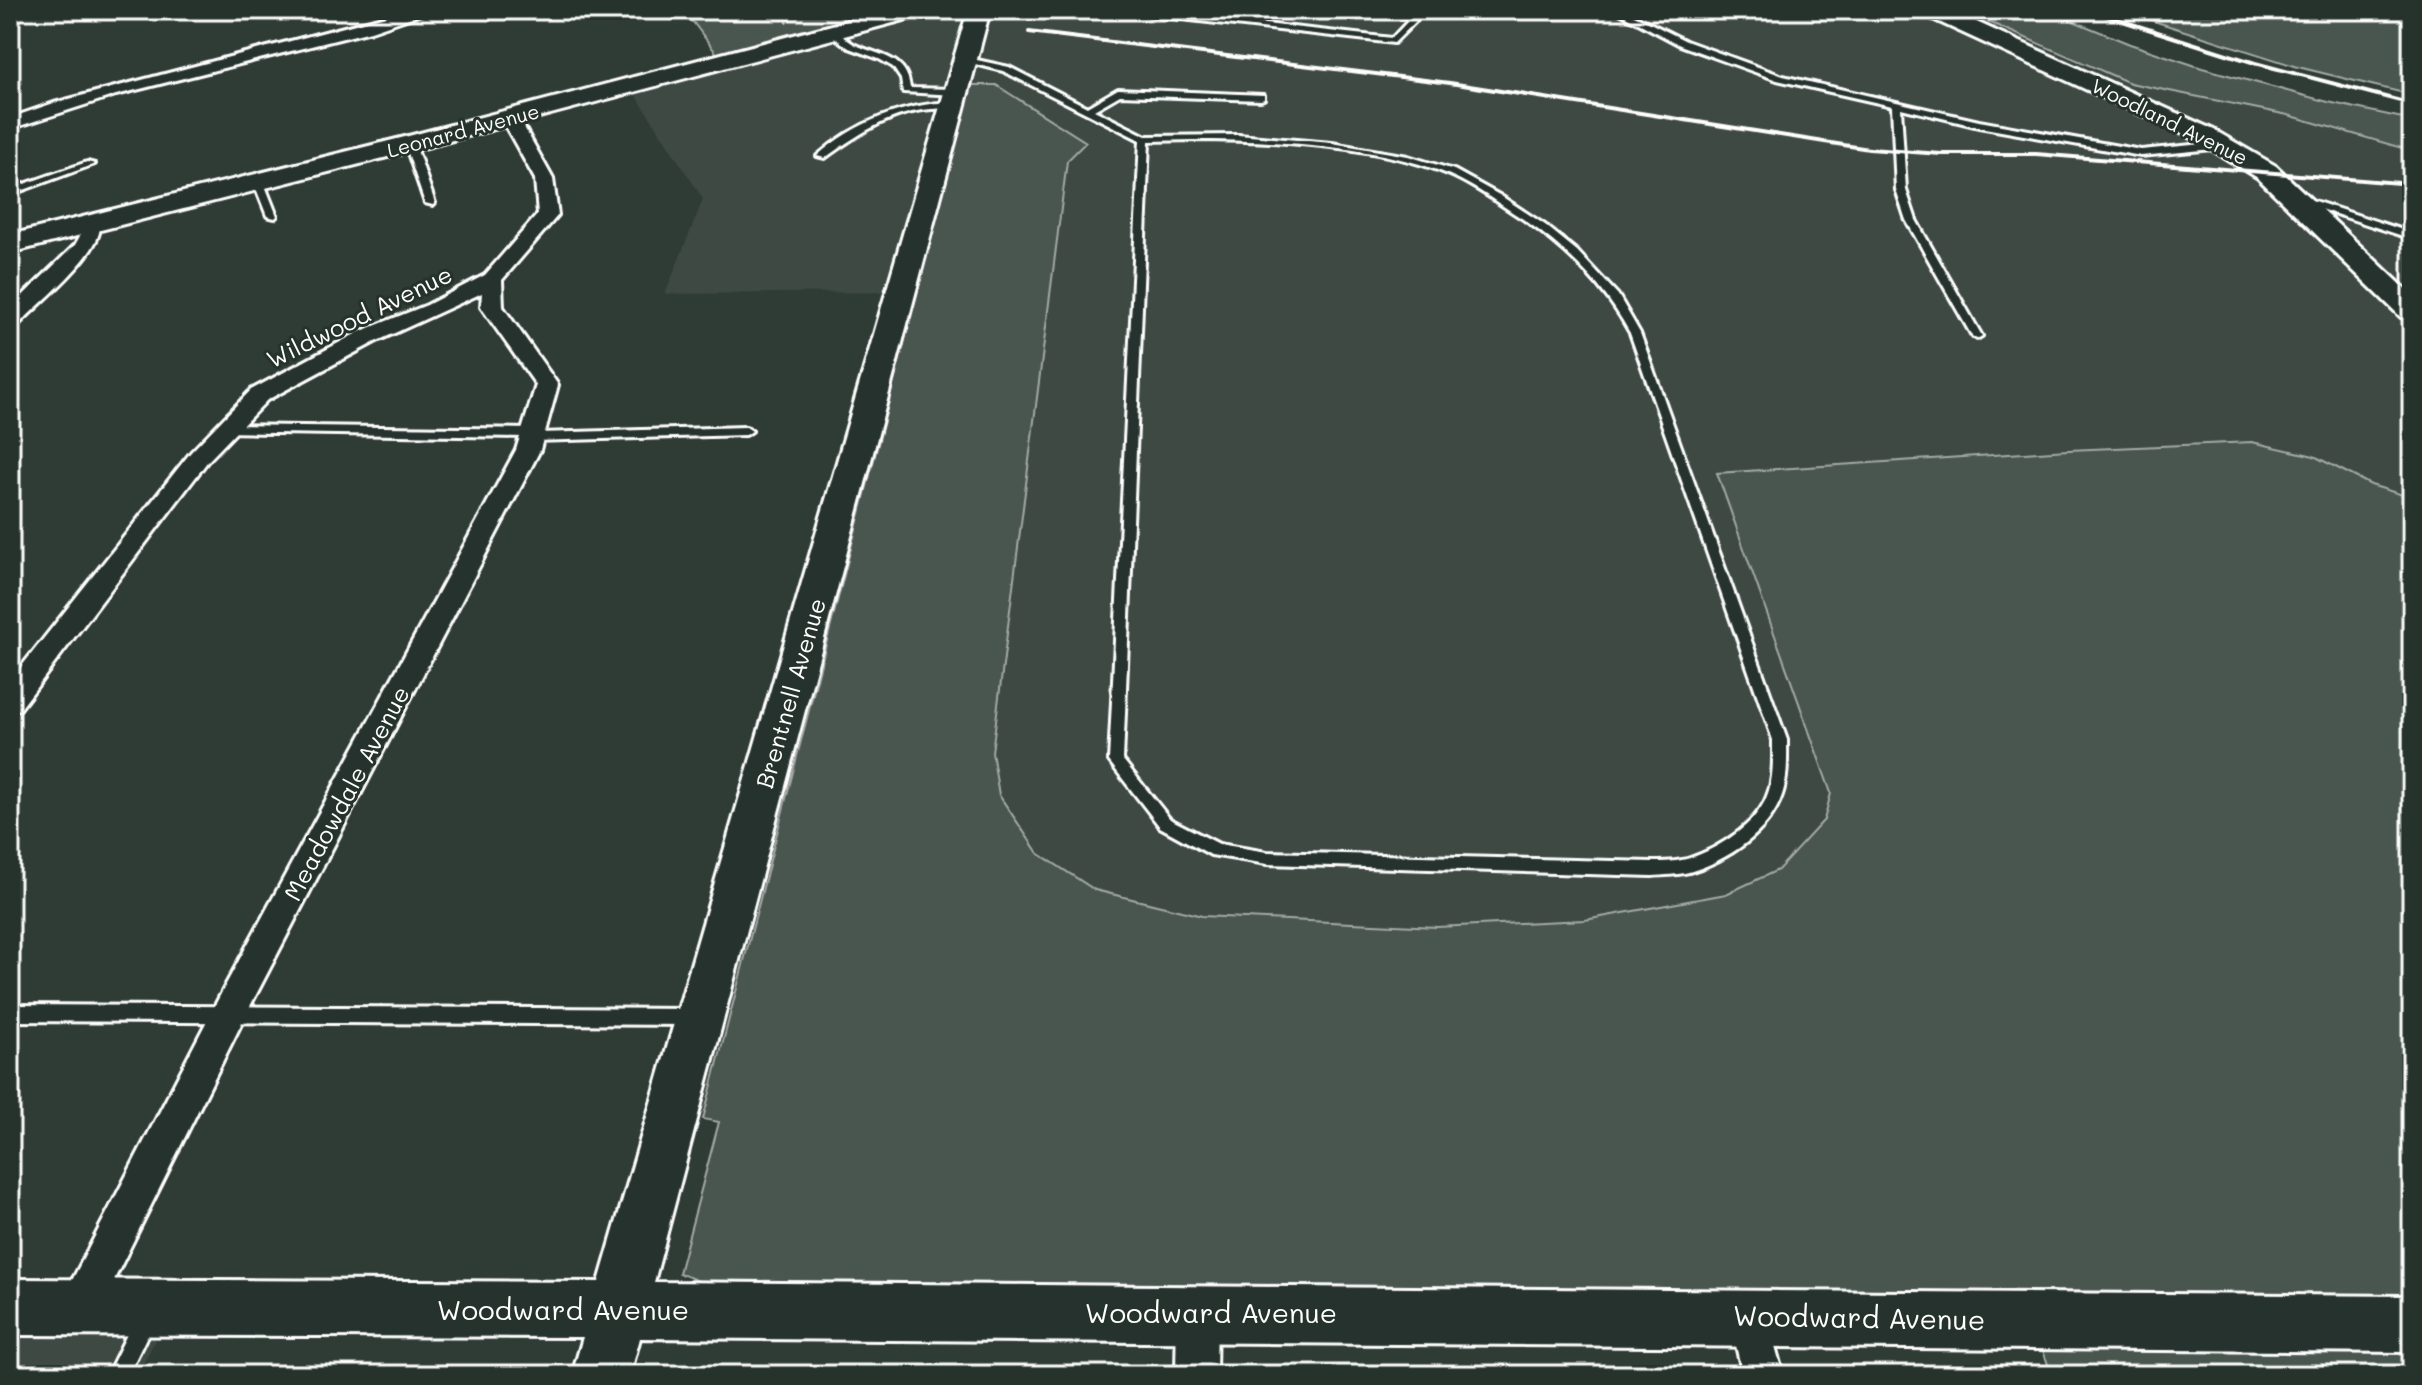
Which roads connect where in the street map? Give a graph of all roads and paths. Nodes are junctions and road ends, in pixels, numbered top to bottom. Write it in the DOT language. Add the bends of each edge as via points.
graph roads {
  1 [pos="915,10"];
  2 [pos="979,10"];
  3 [pos="1119,10"];
  4 [pos="1401,10"];
  5 [pos="1618,10"];
  6 [pos="1932,10"];
  7 [pos="416,13"];
  8 [pos="833,32"];
  9 [pos="958,85"];
  10 [pos="1261,97"];
  11 [pos="1896,104"];
  12 [pos="1088,110"];
  13 [pos="510,118"];
  14 [pos="10,124"];
  15 [pos="1145,139"];
  16 [pos="410,144"];
  17 [pos="2223,145"];
  18 [pos="822,156"];
  19 [pos="90,164"];
  20 [pos="259,183"];
  21 [pos="10,192"];
  22 [pos="2298,199"];
  23 [pos="430,203"];
  24 [pos="272,216"];
  25 [pos="90,226"];
  26 [pos="2412,236"];
  27 [pos="10,244"];
  28 [pos="492,279"];
  29 [pos="2412,311"];
  30 [pos="10,320"];
  31 [pos="1977,336"];
  32 [pos="226,429"];
  33 [pos="746,431"];
  34 [pos="533,435"];
  35 [pos="10,701"];
  36 [pos="10,1013"];
  37 [pos="228,1015"];
  38 [pos="700,1017"];
  39 [pos="10,1307"];
  40 [pos="79,1308"];
  41 [pos="151,1308"];
  42 [pos="619,1309"];
  43 [pos="1197,1312"];
  44 [pos="1749,1316"];
  45 [pos="2412,1324"];
  46 [pos="117,1375"];
  47 [pos="601,1375"];
  48 [pos="1196,1375"];
  49 [pos="1763,1375"];
  1 -- 8 [label="street, Leonard Avenue"];
  2 -- 9 [label="street, Brentnell Avenue"];
  3 -- 4 [label="lane" via="1394,41 1412,21"];
  5 -- 11 [label="lane" via="1683,43 1780,78"];
  6 -- 17 [label="street, Woodland Avenue"];
  7 -- 14 [label="street" via="348,35 95,95"];
  8 -- 9 [label="lane" via="851,47 892,59 907,80 906,90"];
  8 -- 13 [label="street, Leonard Avenue"];
  9 -- 12 [label="lane" via="1006,69"];
  9 -- 18 [label="lane" via="925,104 869,123"];
  9 -- 38 [label="street, Brentnell Avenue"];
  10 -- 12 [label="lane" via="1118,92"];
  11 -- 17 [label="lane" via="2141,153"];
  11 -- 31 [label="lane" via="1901,190 1911,220"];
  12 -- 15 [label="lane"];
  13 -- 16 [label="street, Leonard Avenue"];
  13 -- 28 [label="street, Wildwood Avenue" via="544,179 548,215"];
  15 -- 15 [label="lane" via="1116,761 1165,823 1216,850 1267,858 1652,869 1689,865 1749,830 1772,803 1780,775 1780,740 1635,333 1621,304 1587,263 1491,194 1411,159 1254,137"];
  16 -- 20 [label="street, Leonard Avenue"];
  16 -- 23 [label="lane"];
  17 -- 22 [label="street, Woodland Avenue"];
  19 -- 21 [label="lane"];
  20 -- 24 [label="lane"];
  20 -- 25 [label="street, Leonard Avenue"];
  22 -- 26 [label="lane"];
  22 -- 29 [label="street, Woodland Avenue"];
  25 -- 27 [label="street, Leonard Avenue"];
  25 -- 30 [label="street" via="83,248"];
  28 -- 32 [label="street, Wildwood Avenue" via="259,395"];
  28 -- 34 [label="street, Meadowdale Avenue" via="492,307 547,385"];
  32 -- 34 [label="lane"];
  32 -- 35 [label="street, Wildwood Avenue"];
  33 -- 34 [label="lane"];
  34 -- 37 [label="street, Meadowdale Avenue"];
  36 -- 37 [label="lane"];
  37 -- 38 [label="lane"];
  37 -- 40 [label="street, Meadowdale Avenue"];
  38 -- 42 [label="street, Brentnell Avenue"];
  39 -- 40 [label="street, Woodward Avenue"];
  40 -- 41 [label="street, Woodward Avenue"];
  41 -- 42 [label="street, Woodward Avenue"];
  41 -- 46 [label="lane"];
  42 -- 43 [label="street, Woodward Avenue"];
  42 -- 47 [label="street, Brentnell Avenue"];
  43 -- 44 [label="street, Woodward Avenue"];
  43 -- 48 [label="street"];
  44 -- 45 [label="street, Woodward Avenue"];
  44 -- 49 [label="street"];
}
